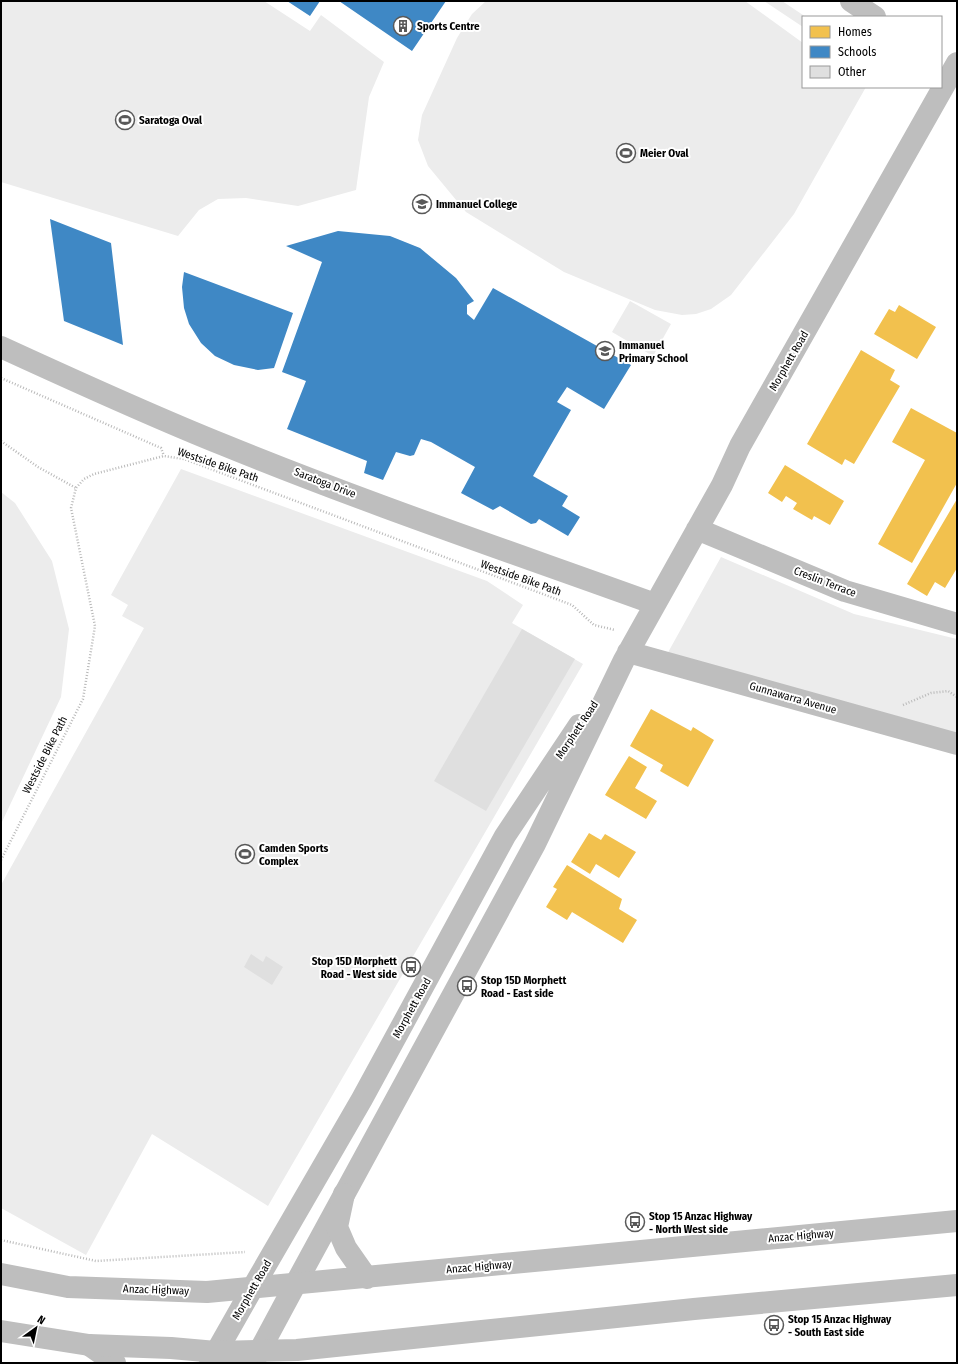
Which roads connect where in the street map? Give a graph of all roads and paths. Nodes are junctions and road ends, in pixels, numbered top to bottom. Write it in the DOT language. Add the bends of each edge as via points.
graph roads {
  1 [pos="851,1"];
  2 [pos="874,16"];
  3 [pos="951,64"];
  4 [pos="942,80"];
  5 [pos="938,88"];
  6 [pos="1,347"];
  7 [pos="1,378"];
  8 [pos="1,441"];
  9 [pos="164,456"];
  10 [pos="76,488"];
  11 [pos="697,529"];
  12 [pos="655,604"];
  13 [pos="957,624"];
  14 [pos="609,628"];
  15 [pos="626,656"];
  16 [pos="957,744"];
  17 [pos="1,860"];
  18 [pos="344,1194"];
  19 [pos="957,1222"];
  20 [pos="1,1240"];
  21 [pos="245,1252"];
  22 [pos="1,1274"];
  23 [pos="367,1278"];
  24 [pos="296,1284"];
  25 [pos="957,1285"];
  26 [pos="252,1289"];
  27 [pos="1,1331"];
  28 [pos="89,1345"];
  29 [pos="213,1357"];
  30 [pos="256,1357"];
  31 [pos="115,1363"];
  1 -- 2 [label="main road"];
  3 -- 4 [label="main road, Morphett Road"];
  5 -- 11 [label="main road, Morphett Road" via="740,446"];
  6 -- 12 [label="main road, Saratoga Drive" via="88,388 224,446"];
  7 -- 9 [label="path" via="161,448"];
  8 -- 10 [label="path" via="38,467"];
  9 -- 10 [label="path, Westside Bike Path" via="94,474 84,479"];
  9 -- 14 [label="path, Westside Bike Path" via="184,459 572,605 594,625"];
  10 -- 17 [label="path, Westside Bike Path" via="70,508 95,626 83,699"];
  11 -- 12 [label="main road, Morphett Road"];
  11 -- 13 [label="main road, Creslin Terrace" via="845,591"];
  12 -- 15 [label="main road, Morphett Road"];
  15 -- 16 [label="main road, Gunnawarra Avenue"];
  15 -- 18 [label="main road, Morphett Road" via="535,844"];
  15 -- 26 [label="main road, Morphett Road" via="505,836 362,1099"];
  18 -- 23 [label="main road" via="337,1227 346,1248"];
  18 -- 24 [label="main road, Morphett Road"];
  19 -- 23 [label="main road, Anzac Highway"];
  20 -- 21 [label="path" via="96,1261"];
  22 -- 26 [label="main road, Anzac Highway" via="68,1287 190,1292"];
  23 -- 24 [label="main road, Anzac Highway"];
  24 -- 26 [label="main road, Anzac Highway"];
  24 -- 30 [label="main road, Morphett Road"];
  25 -- 30 [label="main road" via="694,1309 298,1350"];
  26 -- 29 [label="main road, Morphett Road"];
  27 -- 28 [label="main road"];
  28 -- 29 [label="main road" via="171,1348"];
  28 -- 31 [label="main road"];
  29 -- 30 [label="main road"];
}
